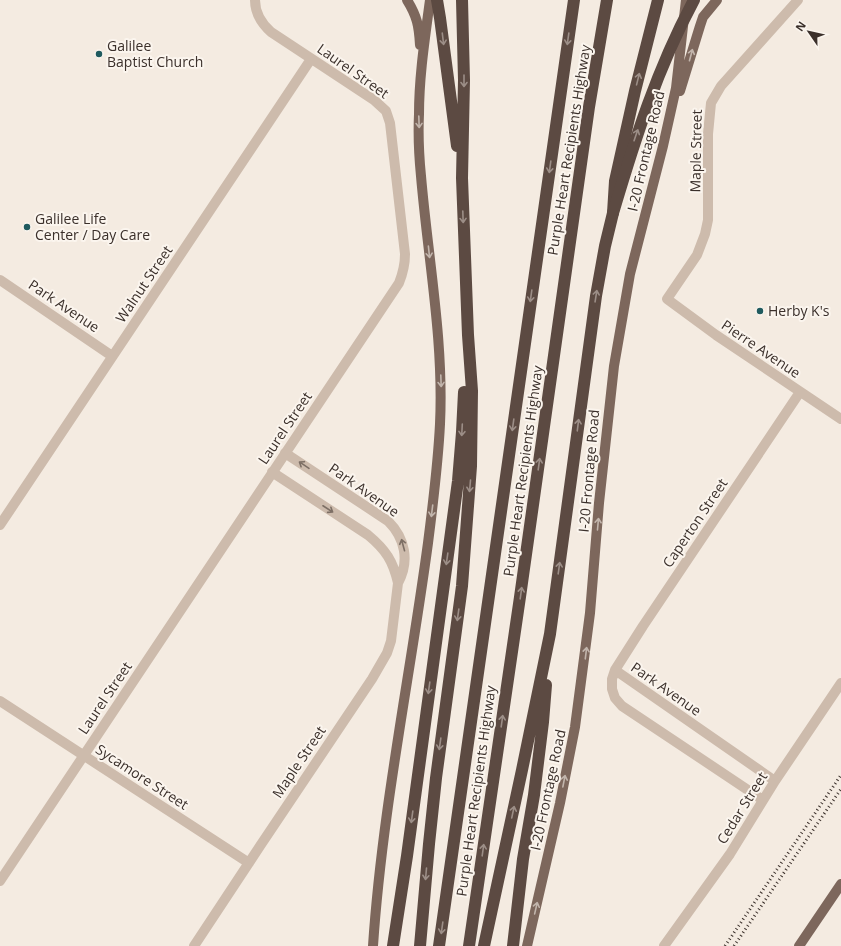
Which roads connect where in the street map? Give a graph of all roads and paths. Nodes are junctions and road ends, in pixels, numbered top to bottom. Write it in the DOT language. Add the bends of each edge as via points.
graph roads {
  1 [pos="255,0"];
  2 [pos="407,0"];
  3 [pos="430,0"];
  4 [pos="437,0"];
  5 [pos="462,0"];
  6 [pos="574,0"];
  7 [pos="607,0"];
  8 [pos="658,0"];
  9 [pos="686,0"];
  10 [pos="694,0"];
  11 [pos="716,0"];
  12 [pos="798,0"];
  13 [pos="311,59"];
  14 [pos="420,98"];
  15 [pos="663,146"];
  16 [pos="462,178"];
  17 [pos="613,213"];
  18 [pos="0,280"];
  19 [pos="667,299"];
  20 [pos="468,335"];
  21 [pos="112,356"];
  22 [pos="800,392"];
  23 [pos="841,420"];
  24 [pos="285,453"];
  25 [pos="272,472"];
  26 [pos="0,525"];
  27 [pos="398,583"];
  28 [pos="550,634"];
  29 [pos="615,670"];
  30 [pos="841,683"];
  31 [pos="0,700"];
  32 [pos="83,756"];
  33 [pos="775,781"];
  34 [pos="763,800"];
  35 [pos="249,863"];
  36 [pos="0,881"];
  37 [pos="841,884"];
  38 [pos="194,946"];
  39 [pos="373,946"];
  40 [pos="393,946"];
  41 [pos="420,946"];
  42 [pos="439,946"];
  43 [pos="469,946"];
  44 [pos="484,946"];
  45 [pos="513,946"];
  46 [pos="527,946"];
  47 [pos="664,946"];
  48 [pos="800,946"];
  1 -- 13 [label="street, Laurel Street" via="257,13 265,27"];
  2 -- 14 [label="main road" via="418,20"];
  3 -- 14 [label="main road"];
  4 -- 16 [label="highway, one-way"];
  5 -- 16 [label="highway, one-way"];
  6 -- 42 [label="highway, Purple Heart Recipients Highway, one-way"];
  43 -- 7 [label="highway, Purple Heart Recipients Highway, one-way" via="589,108"];
  17 -- 8 [label="highway, one-way, bridge" via="617,174"];
  9 -- 15 [label="main road, I-20 Frontage Road" via="676,88"];
  17 -- 10 [label="highway, one-way, bridge" via="653,88"];
  15 -- 11 [label="main road, one-way" via="703,17"];
  12 -- 19 [label="street, Maple Street" via="721,86 711,103 706,234 691,265"];
  13 -- 21 [label="street, Walnut Street"];
  13 -- 24 [label="street, Laurel Street" via="374,100 386,111 390,123 405,267 399,283"];
  14 -- 39 [label="main road, one-way" via="418,115 421,176 440,352 440,425 424,570 383,844"];
  46 -- 15 [label="main road, I-20 Frontage Road, one-way" via="576,727 590,613 610,393 623,311"];
  16 -- 20 [label="highway, one-way"];
  28 -- 17 [label="highway, one-way" via="596,296"];
  18 -- 21 [label="street, Park Avenue"];
  19 -- 22 [label="street, Pierre Avenue"];
  20 -- 40 [label="highway, one-way" via="458,481"];
  20 -- 41 [label="highway, one-way" via="472,391 468,511 462,586 436,778"];
  21 -- 26 [label="street, Walnut Street"];
  22 -- 23 [label="street, Pierre Avenue"];
  22 -- 29 [label="street, Caperton Street"];
  24 -- 25 [label="street, Laurel Street"];
  27 -- 24 [label="street, Park Avenue, one-way" via="405,558 402,542 394,527"];
  25 -- 27 [label="street, one-way" via="368,535 392,562"];
  25 -- 32 [label="street, Laurel Street"];
  27 -- 35 [label="street, Maple Street" via="391,641 386,654"];
  44 -- 28 [label="highway, one-way"];
  28 -- 45 [label="highway" via="543,722"];
  29 -- 33 [label="street, Park Avenue"];
  29 -- 34 [label="street, Park Avenue" via="612,689 622,706"];
  30 -- 33 [label="street, Cedar Street"];
  31 -- 32 [label="street, Sycamore Street"];
  32 -- 35 [label="street, Sycamore Street"];
  32 -- 36 [label="street, Laurel Street"];
  33 -- 34 [label="street, Cedar Street"];
  34 -- 47 [label="street, Cedar Street" via="730,854"];
  35 -- 38 [label="street, Maple Street"];
  37 -- 48 [label="main road"];
}
